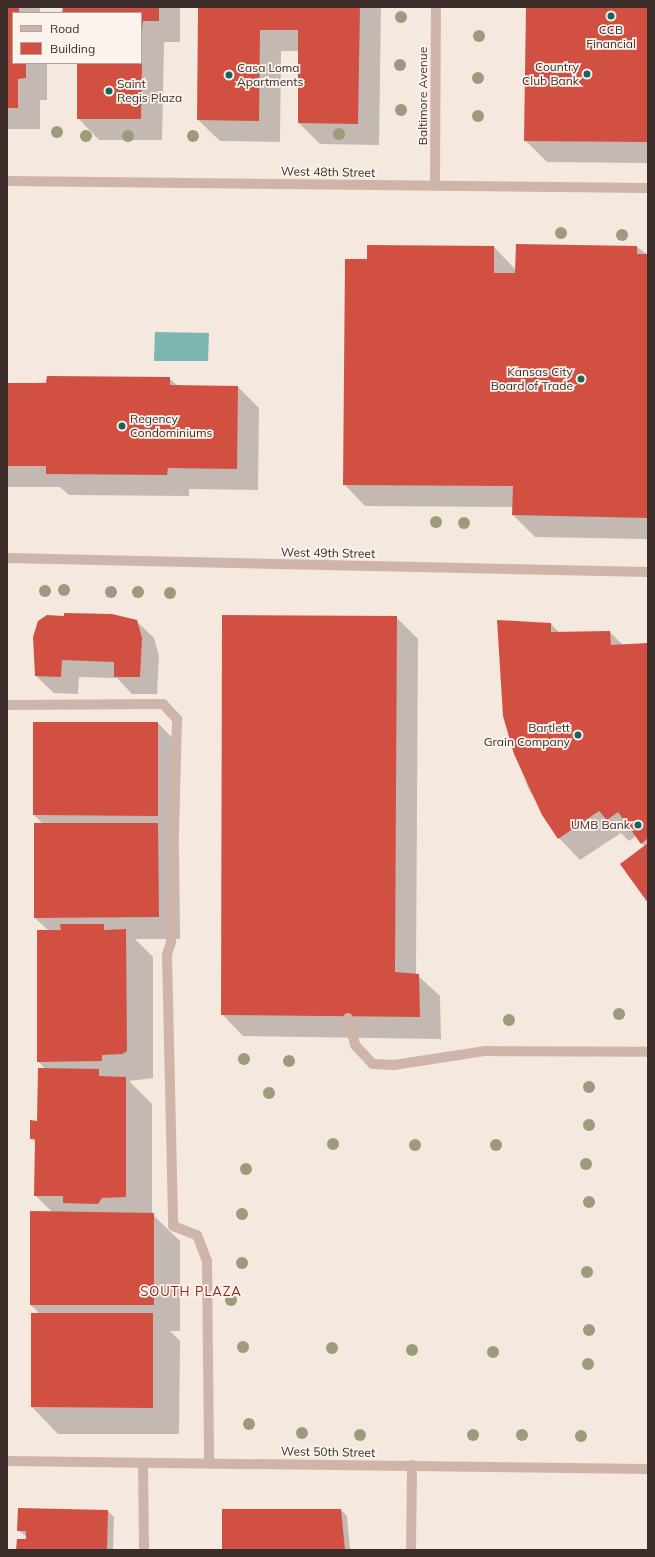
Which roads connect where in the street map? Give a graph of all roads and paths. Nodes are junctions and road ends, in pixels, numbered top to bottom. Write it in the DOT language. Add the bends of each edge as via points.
graph roads {
  1 [pos="436,7"];
  2 [pos="7,181"];
  3 [pos="435,186"];
  4 [pos="648,188"];
  5 [pos="7,558"];
  6 [pos="648,572"];
  7 [pos="7,705"];
  8 [pos="348,1018"];
  9 [pos="648,1052"];
  10 [pos="7,1461"];
  11 [pos="143,1463"];
  12 [pos="209,1463"];
  13 [pos="412,1465"];
  14 [pos="648,1469"];
  15 [pos="144,1550"];
  16 [pos="411,1550"];
  1 -- 3 [label="street, Baltimore Avenue"];
  2 -- 3 [label="street, West 48th Street"];
  3 -- 4 [label="street, West 48th Street"];
  5 -- 6 [label="street, West 49th Street"];
  7 -- 12 [label="street" via="164,704 177,719 171,942 167,954 173,1226 197,1235 207,1261"];
  8 -- 9 [label="street" via="355,1045 373,1064 394,1065 484,1051"];
  10 -- 11 [label="street, West 50th Street"];
  11 -- 12 [label="street, West 50th Street"];
  11 -- 15 [label="street"];
  12 -- 13 [label="street, West 50th Street"];
  13 -- 14 [label="street, West 50th Street"];
  13 -- 16 [label="street"];
}
